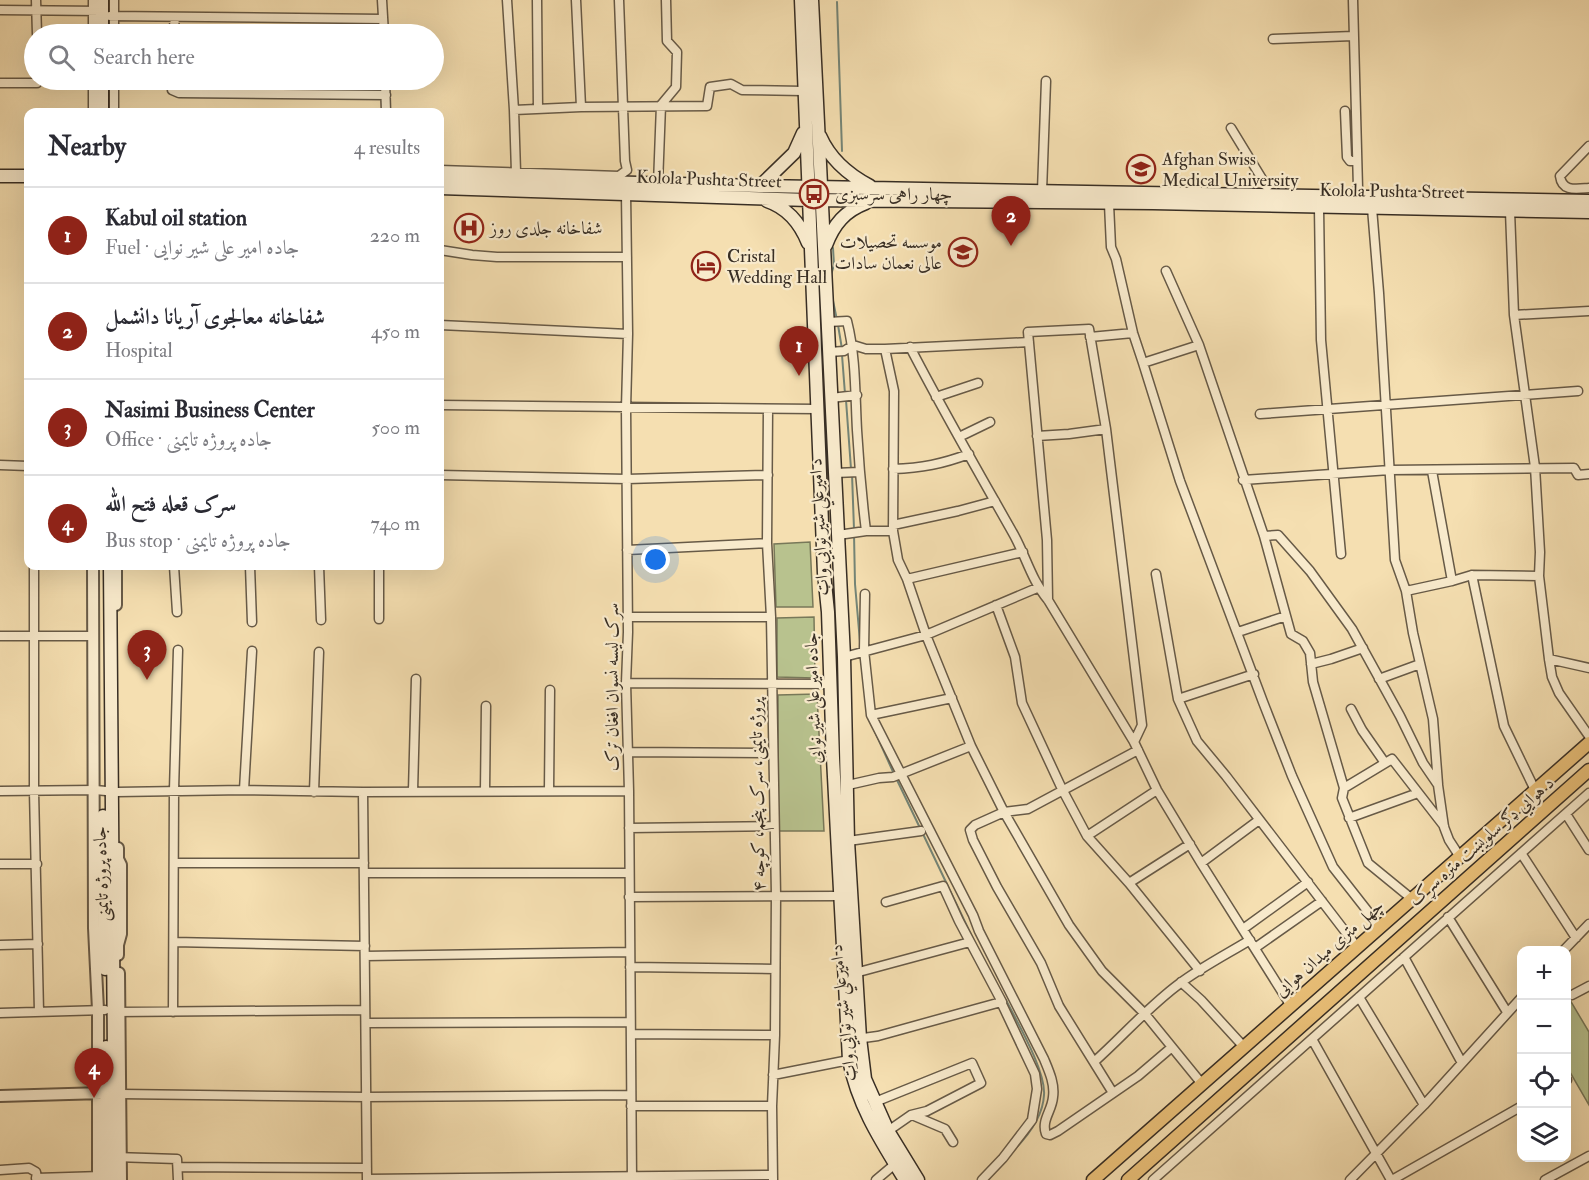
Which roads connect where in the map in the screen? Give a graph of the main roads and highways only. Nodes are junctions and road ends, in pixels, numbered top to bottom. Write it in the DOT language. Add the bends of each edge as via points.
graph roads {
  1 [pos="110,0"];
  2 [pos="801,0"];
  3 [pos="812,0"];
  4 [pos="104,11"];
  5 [pos="102,90"];
  6 [pos="110,90"];
  7 [pos="102,108"];
  8 [pos="110,108"];
  9 [pos="811,128"];
  10 [pos="0,176"];
  11 [pos="24,176"];
  12 [pos="444,178"];
  13 [pos="814,186"];
  14 [pos="444,188"];
  15 [pos="760,193"];
  16 [pos="873,194"];
  17 [pos="815,200"];
  18 [pos="1589,201"];
  19 [pos="1462,205"];
  20 [pos="1589,212"];
  21 [pos="824,249"];
  22 [pos="811,250"];
  23 [pos="102,570"];
  24 [pos="110,570"];
  25 [pos="1589,743"];
  26 [pos="1589,770"];
  27 [pos="106,792"];
  28 [pos="1486,835"];
  29 [pos="1499,850"];
  30 [pos="854,1039"];
  31 [pos="110,1093"];
  32 [pos="105,1179"];
  33 [pos="905,1180"];
  34 [pos="918,1180"];
  35 [pos="1093,1180"];
  36 [pos="1128,1180"];
  1 -- 4 [label="main road"];
  2 -- 9 [label="main road" via="804,92"];
  3 -- 9 [label="main road"];
  5 -- 7 [label="main road"];
  6 -- 8 [label="main road"];
  9 -- 13 [label="main road"];
  9 -- 15 [label="main road"];
  9 -- 16 [label="main road" via="835,160"];
  10 -- 11 [label="main road"];
  12 -- 15 [label="main road" via="658,184"];
  13 -- 15 [label="main road"];
  13 -- 16 [label="main road"];
  13 -- 17 [label="main road"];
  14 -- 15 [label="main road, Kolola Pushta Street" via="626,194"];
  15 -- 17 [label="main road, Kolola Pushta Street"];
  15 -- 22 [label="main road" via="792,216"];
  16 -- 17 [label="main road, Kolola Pushta Street"];
  16 -- 19 [label="main road" via="1042,191"];
  16 -- 19 [label="main road, Kolola Pushta Street" via="1319,208"];
  16 -- 21 [label="main road" via="838,220"];
  17 -- 21 [label="main road, د امیرعلي شیر نوايي واټ"];
  17 -- 22 [label="main road, جاده امیر علی شیر نوایی"];
  18 -- 19 [label="main road"];
  19 -- 20 [label="main road, Kolola Pushta Street" via="1510,211"];
  21 -- 30 [label="main road, د امیرعلي شیر نوايي واټ" via="844,657"];
  22 -- 30 [label="main road, جاده امیر علی شیر نوایی" via="840,896"];
  23 -- 27 [label="main road, جاده پروژه تایمنی"];
  24 -- 27 [label="main road, جاده پروژه تایمنی"];
  25 -- 28 [label="main road, چهل متری میدان هوایی"];
  26 -- 29 [label="main road, د هوايي ډګر سلویښت متره سړک"];
  27 -- 31 [label="main road, جاده پروژه تایمنی"];
  28 -- 29 [label="main road"];
  28 -- 35 [label="main road, چهل متری میدان هوایی"];
  29 -- 36 [label="main road, د هوايي ډګر سلویښت متره سړک"];
  30 -- 33 [label="main road, جاده امیر علی شیر نوایی" via="849,1060 853,1081 870,1123"];
  30 -- 34 [label="main road, د امیرعلي شیر نوايي واټ" via="865,1079 888,1131"];
  31 -- 32 [label="main road, جاده پروژه تایمنی"];
  31 -- 32 [label="main road, جاده پروژه تایمنی" via="118,1157"];
}
